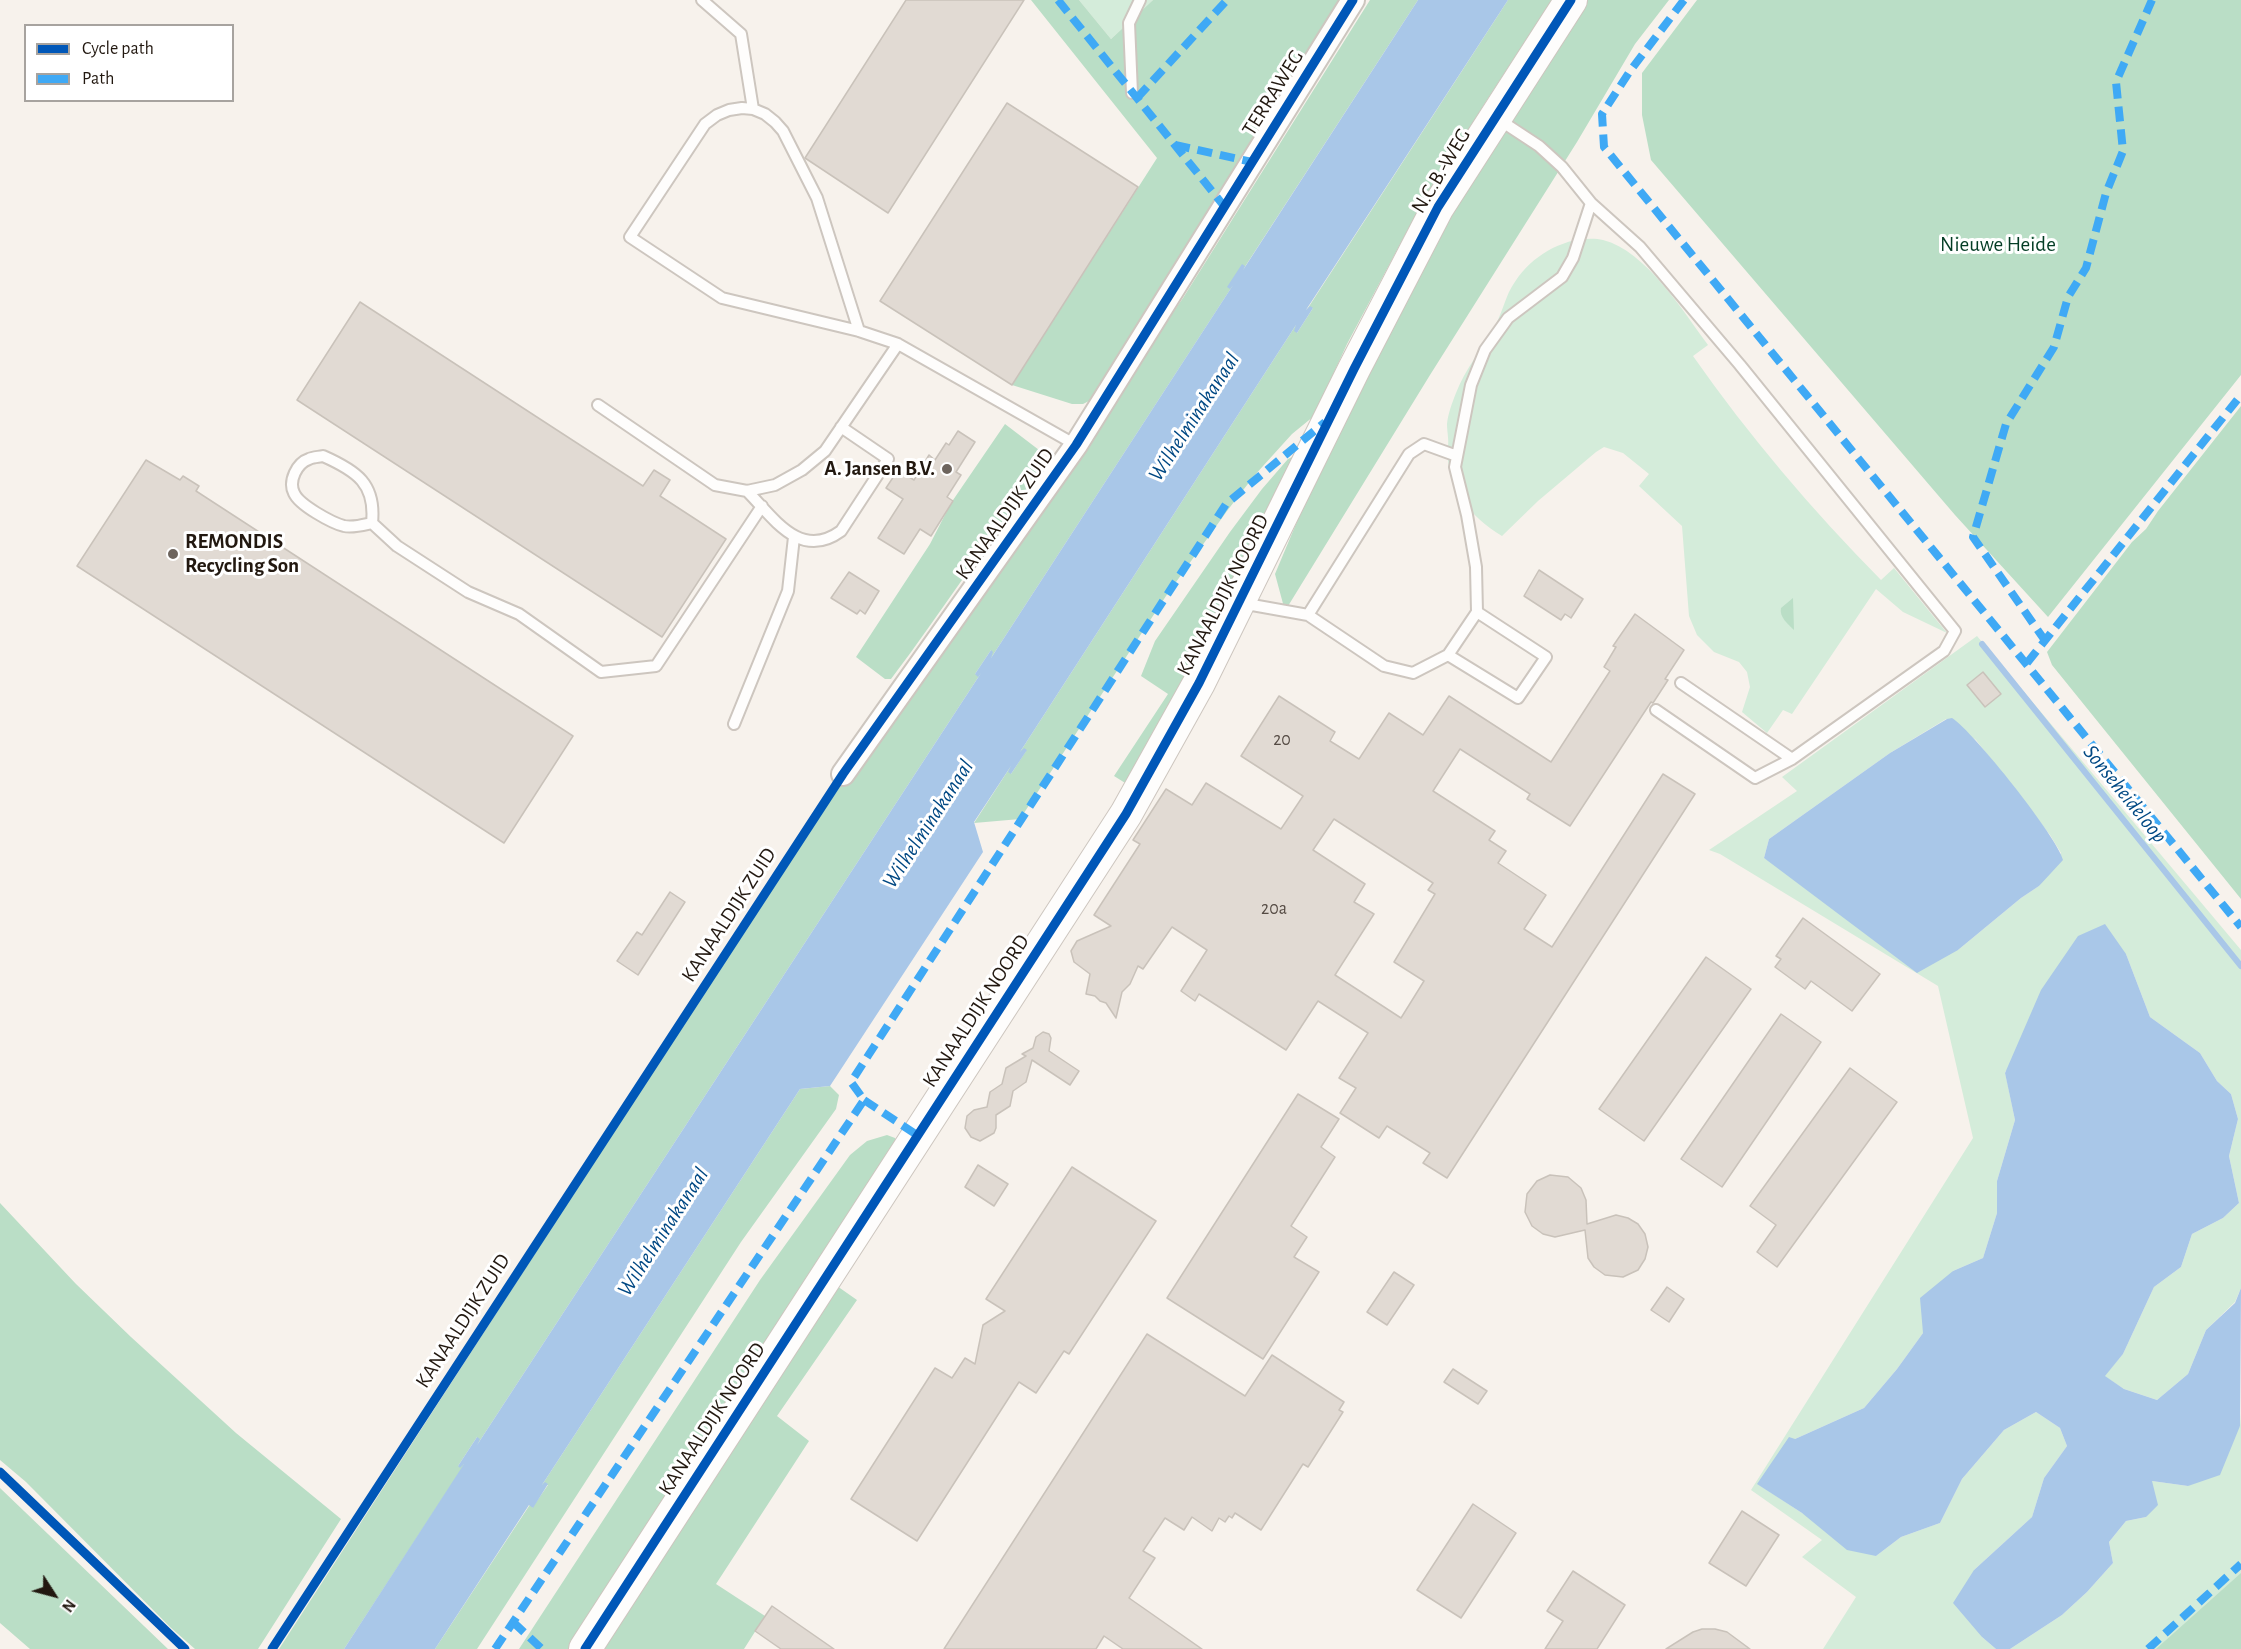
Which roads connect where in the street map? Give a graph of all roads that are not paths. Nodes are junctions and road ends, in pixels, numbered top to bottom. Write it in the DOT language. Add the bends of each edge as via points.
graph roads {
  1 [pos="702,0"];
  2 [pos="1140,0"];
  3 [pos="1353,0"];
  4 [pos="1571,0"];
  5 [pos="1132,93"];
  6 [pos="753,109"];
  7 [pos="1495,117"];
  8 [pos="1591,203"];
  9 [pos="1224,206"];
  10 [pos="859,331"];
  11 [pos="898,344"];
  12 [pos="1354,369"];
  13 [pos="598,405"];
  14 [pos="841,427"];
  15 [pos="1076,445"];
  16 [pos="1457,456"];
  17 [pos="747,491"];
  18 [pos="762,506"];
  19 [pos="372,524"];
  20 [pos="794,537"];
  21 [pos="1239,603"];
  22 [pos="1477,612"];
  23 [pos="1308,615"];
  24 [pos="1448,654"];
  25 [pos="1681,683"];
  26 [pos="1656,710"];
  27 [pos="734,724"];
  28 [pos="1792,759"];
  29 [pos="843,774"];
  30 [pos="585,1649"];
  1 -- 6 [label="lane" via="741,34"];
  2 -- 5 [label="lane" via="1129,24"];
  3 -- 9 [label="street, TERRAWEG"];
  4 -- 7 [label="street, N.C.B.-WEG"];
  6 -- 10 [label="lane" via="783,131 817,198"];
  6 -- 10 [label="lane" via="729,110 705,124 630,237 722,298"];
  7 -- 8 [label="lane" via="1539,146"];
  7 -- 12 [label="street, N.C.B.-WEG" via="1438,207"];
  8 -- 16 [label="lane" via="1573,258 1562,277 1508,318 1485,350 1471,385"];
  8 -- 28 [label="lane" via="1640,247 1955,631 1944,651"];
  9 -- 15 [label="street, KANAALDIJK ZUID"];
  10 -- 11 [label="lane"];
  11 -- 14 [label="lane"];
  11 -- 15 [label="lane"];
  12 -- 21 [label="street, KANAALDIJK NOORD"];
  13 -- 17 [label="lane" via="715,485"];
  14 -- 17 [label="lane" via="825,451 802,470 775,485"];
  14 -- 20 [label="lane" via="888,459 841,531 818,542"];
  15 -- 29 [label="street, KANAALDIJK ZUID"];
  16 -- 22 [label="lane" via="1455,467 1476,567"];
  16 -- 23 [label="lane" via="1424,444 1409,454"];
  17 -- 18 [label="lane"];
  18 -- 19 [label="lane" via="656,666 601,672 519,614 468,592 397,546"];
  18 -- 20 [label="lane"];
  19 -- 19 [label="lane" via="371,492 349,470 323,456 309,459 297,468 292,480 294,493 303,504 343,526"];
  20 -- 27 [label="lane" via="788,591"];
  21 -- 23 [label="lane"];
  21 -- 30 [label="street, KANAALDIJK NOORD" via="1126,814"];
  22 -- 24 [label="lane"];
  22 -- 24 [label="lane" via="1545,657 1518,698"];
  23 -- 24 [label="lane" via="1384,666 1413,673"];
  25 -- 28 [label="lane"];
  26 -- 28 [label="lane" via="1755,778"];
}
